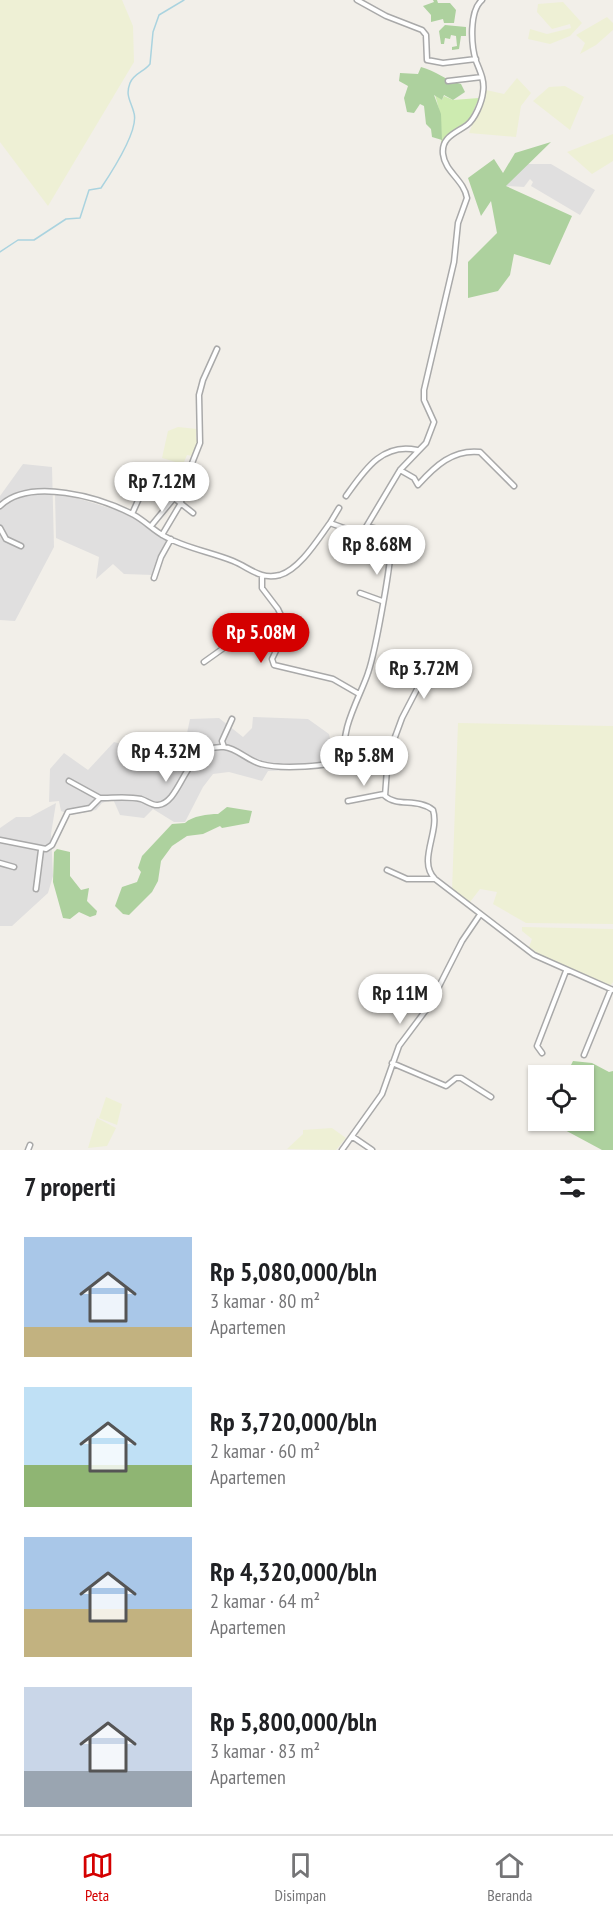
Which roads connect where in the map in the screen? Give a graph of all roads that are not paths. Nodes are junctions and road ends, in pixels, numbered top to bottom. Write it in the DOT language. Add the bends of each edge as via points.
graph roads {
  1 [pos="357,0"];
  2 [pos="483,0"];
  3 [pos="476,59"];
  4 [pos="482,77"];
  5 [pos="448,81"];
  6 [pos="217,349"];
  7 [pos="418,450"];
  8 [pos="153,467"];
  9 [pos="400,470"];
  10 [pos="514,486"];
  11 [pos="346,496"];
  12 [pos="181,503"];
  13 [pos="0,506"];
  14 [pos="339,508"];
  15 [pos="193,513"];
  16 [pos="132,514"];
  17 [pos="330,523"];
  18 [pos="151,526"];
  19 [pos="366,527"];
  20 [pos="0,528"];
  21 [pos="162,535"];
  22 [pos="171,539"];
  23 [pos="21,546"];
  24 [pos="262,576"];
  25 [pos="154,578"];
  26 [pos="360,594"];
  27 [pos="382,601"];
  28 [pos="282,620"];
  29 [pos="416,659"];
  30 [pos="204,662"];
  31 [pos="359,694"];
  32 [pos="232,719"];
  33 [pos="224,747"];
  34 [pos="388,756"];
  35 [pos="347,757"];
  36 [pos="69,782"];
  37 [pos="384,794"];
  38 [pos="100,798"];
  39 [pos="348,801"];
  40 [pos="0,840"];
  41 [pos="41,850"];
  42 [pos="0,863"];
  43 [pos="14,867"];
  44 [pos="387,870"];
  45 [pos="435,879"];
  46 [pos="36,889"];
  47 [pos="479,916"];
  48 [pos="566,971"];
  49 [pos="612,989"];
  50 [pos="542,1053"];
  51 [pos="584,1055"];
  52 [pos="392,1063"];
  53 [pos="491,1097"];
  54 [pos="353,1137"];
  55 [pos="342,1150"];
  56 [pos="372,1150"];
  1 -- 3 [label="street" via="422,30 426,35 427,60 443,63"];
  2 -- 3 [label="street" via="474,12"];
  3 -- 4 [label="street"];
  4 -- 5 [label="street"];
  4 -- 7 [label="street" via="483,92 475,114 467,125 450,135 443,149 445,161 461,182 467,198 424,390 434,422 426,443"];
  6 -- 12 [label="street" via="200,388 200,443 183,486"];
  7 -- 9 [label="street"];
  7 -- 11 [label="street" via="399,447 372,461"];
  8 -- 16 [label="street"];
  9 -- 10 [label="street" via="418,485 441,462 460,453 480,452"];
  9 -- 19 [label="street"];
  12 -- 15 [label="street"];
  12 -- 18 [label="street" via="173,498"];
  12 -- 21 [label="street"];
  13 -- 16 [label="street" via="24,493 63,490"];
  14 -- 17 [label="street"];
  16 -- 18 [label="street"];
  17 -- 19 [label="street" via="355,532"];
  17 -- 24 [label="street" via="315,547 290,570"];
  18 -- 21 [label="street"];
  19 -- 27 [label="street" via="379,528 393,536"];
  20 -- 23 [label="street" via="6,539"];
  21 -- 22 [label="street"];
  22 -- 24 [label="street" via="236,562"];
  22 -- 25 [label="street" via="160,556"];
  24 -- 28 [label="street" via="262,588"];
  26 -- 27 [label="street"];
  27 -- 31 [label="street" via="369,670"];
  28 -- 30 [label="street" via="247,639 232,642"];
  28 -- 31 [label="street" via="288,629 273,657 274,665 333,679"];
  29 -- 34 [label="street" via="427,663 428,668"];
  31 -- 35 [label="street" via="347,735"];
  32 -- 33 [label="street" via="222,741"];
  33 -- 35 [label="street" via="267,765 320,765"];
  33 -- 38 [label="street" via="194,759 163,803"];
  34 -- 35 [label="street" via="377,753"];
  34 -- 37 [label="street"];
  36 -- 38 [label="street"];
  37 -- 39 [label="street"];
  37 -- 45 [label="street" via="389,800 419,802 433,810 428,865"];
  38 -- 41 [label="street" via="90,808 68,812 52,845"];
  40 -- 41 [label="street"];
  41 -- 46 [label="street"];
  42 -- 43 [label="street"];
  44 -- 45 [label="street" via="407,879"];
  45 -- 47 [label="street"];
  47 -- 48 [label="street" via="534,956"];
  47 -- 52 [label="street"];
  48 -- 49 [label="street"];
  48 -- 50 [label="street" via="537,1046"];
  49 -- 51 [label="street"];
  52 -- 53 [label="street" via="446,1086 461,1078"];
  52 -- 54 [label="street" via="382,1094"];
  54 -- 55 [label="street"];
  54 -- 56 [label="street"];
}
